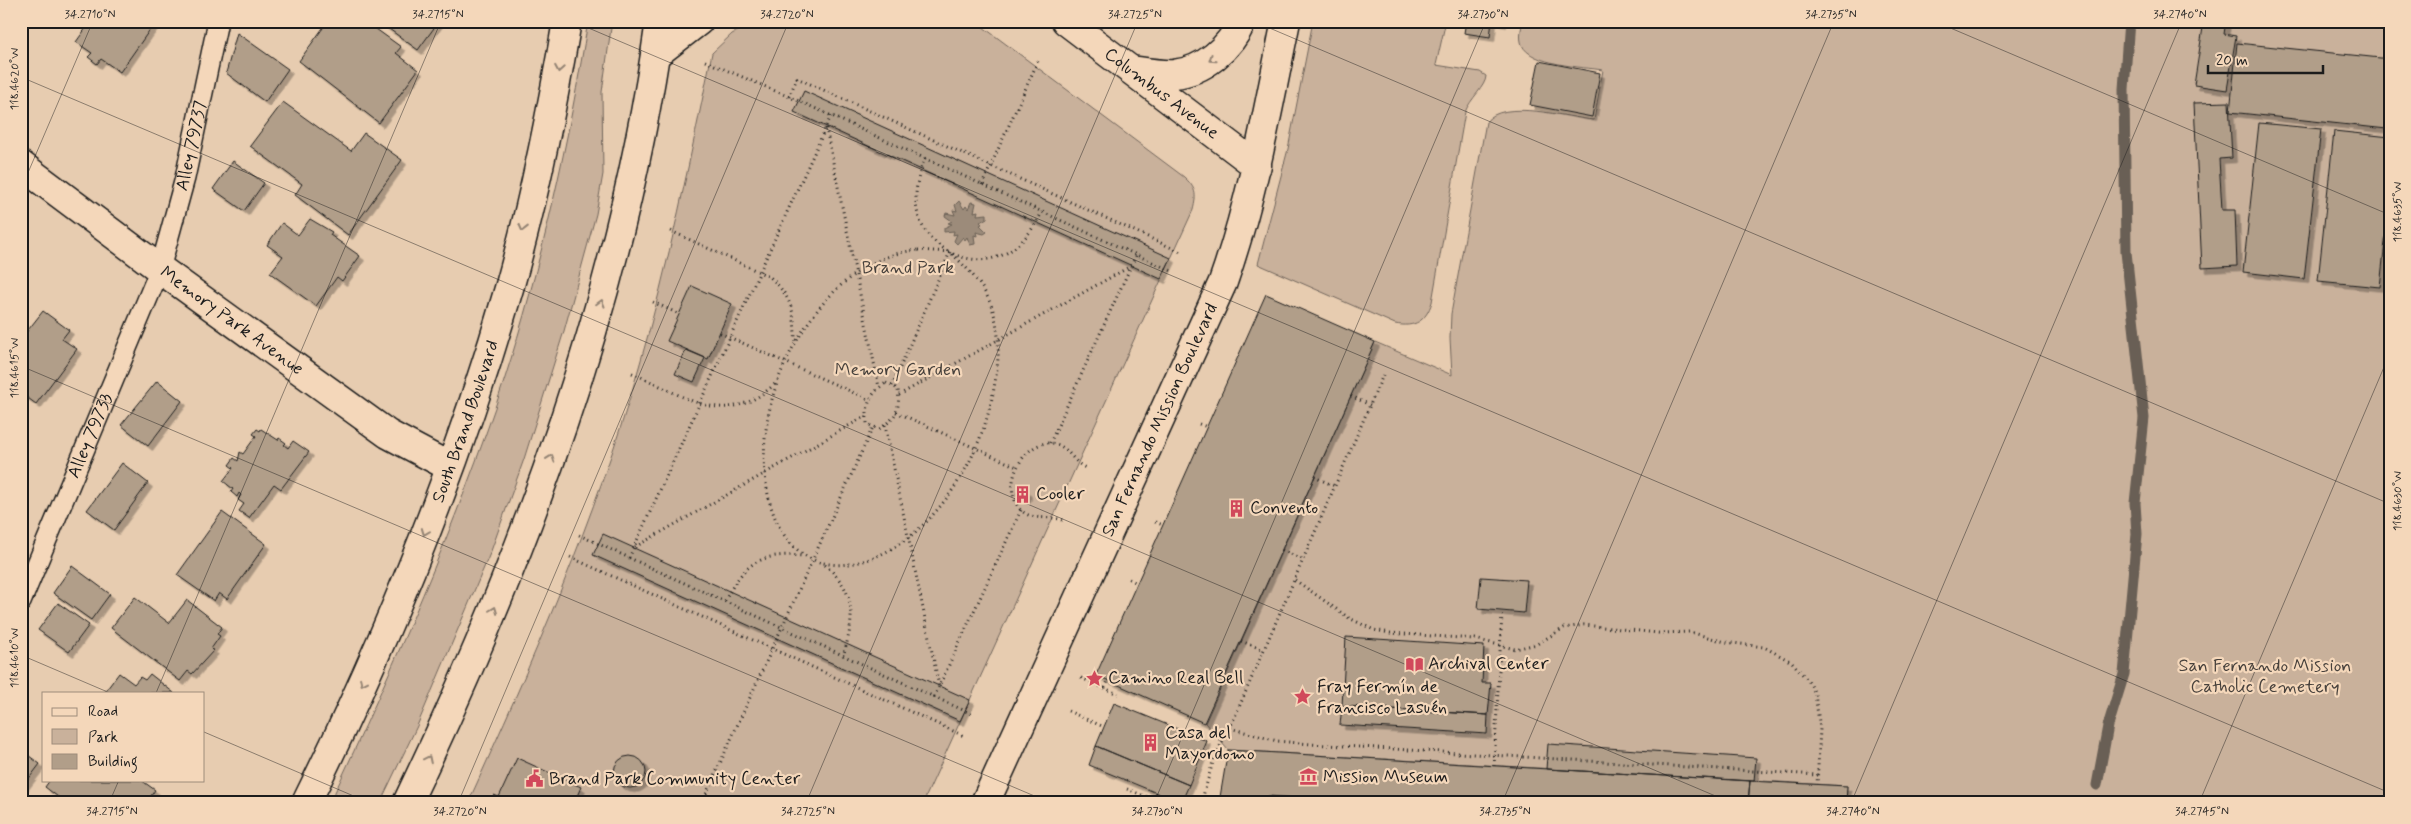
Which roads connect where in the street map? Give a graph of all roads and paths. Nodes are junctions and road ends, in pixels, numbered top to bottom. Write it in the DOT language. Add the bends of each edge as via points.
graph roads {
  1 [pos="218,21"];
  2 [pos="567,21"];
  3 [pos="660,21"];
  4 [pos="699,21"];
  5 [pos="1066,21"];
  6 [pos="1242,21"];
  7 [pos="1286,21"];
  8 [pos="655,55"];
  9 [pos="705,61"];
  10 [pos="1038,61"];
  11 [pos="1131,70"];
  12 [pos="789,97"];
  13 [pos="831,116"];
  14 [pos="826,127"];
  15 [pos="925,158"];
  16 [pos="21,165"];
  17 [pos="991,166"];
  18 [pos="1257,166"];
  19 [pos="982,185"];
  20 [pos="1042,212"];
  21 [pos="671,231"];
  22 [pos="950,252"];
  23 [pos="1183,254"];
  24 [pos="1136,255"];
  25 [pos="1131,266"];
  26 [pos="160,269"];
  27 [pos="760,271"];
  28 [pos="1174,272"];
  29 [pos="856,274"];
  30 [pos="653,302"];
  31 [pos="679,314"];
  32 [pos="720,333"];
  33 [pos="730,337"];
  34 [pos="999,339"];
  35 [pos="794,344"];
  36 [pos="785,362"];
  37 [pos="632,373"];
  38 [pos="1383,375"];
  39 [pos="778,381"];
  40 [pos="892,386"];
  41 [pos="879,388"];
  42 [pos="899,395"];
  43 [pos="1351,396"];
  44 [pos="870,400"];
  45 [pos="700,403"];
  46 [pos="1370,405"];
  47 [pos="896,412"];
  48 [pos="866,416"];
  49 [pos="1199,424"];
  50 [pos="885,425"];
  51 [pos="873,426"];
  52 [pos="1207,427"];
  53 [pos="1050,443"];
  54 [pos="976,449"];
  55 [pos="450,467"];
  56 [pos="1017,467"];
  57 [pos="1086,468"];
  58 [pos="765,473"];
  59 [pos="1314,478"];
  60 [pos="1335,486"];
  61 [pos="1021,510"];
  62 [pos="1063,520"];
  63 [pos="1155,522"];
  64 [pos="1162,525"];
  65 [pos="579,535"];
  66 [pos="908,538"];
  67 [pos="634,547"];
  68 [pos="1282,550"];
  69 [pos="805,556"];
  70 [pos="570,557"];
  71 [pos="629,558"];
  72 [pos="812,560"];
  73 [pos="1304,560"];
  74 [pos="825,564"];
  75 [pos="1129,579"];
  76 [pos="1295,580"];
  77 [pos="1137,583"];
  78 [pos="725,601"];
  79 [pos="21,602"];
  80 [pos="1502,614"];
  81 [pos="782,627"];
  82 [pos="1241,641"];
  83 [pos="1500,647"];
  84 [pos="772,648"];
  85 [pos="1264,650"];
  86 [pos="843,656"];
  87 [pos="1081,678"];
  88 [pos="1108,681"];
  89 [pos="939,686"];
  90 [pos="1105,688"];
  91 [pos="1118,694"];
  92 [pos="934,697"];
  93 [pos="1068,711"];
  94 [pos="974,715"];
  95 [pos="1104,726"];
  96 [pos="1230,728"];
  97 [pos="964,736"];
  98 [pos="1495,755"];
  99 [pos="1494,766"];
  100 [pos="1818,775"];
  101 [pos="1816,785"];
  102 [pos="1127,789"];
  103 [pos="306,803"];
  104 [pos="407,803"];
  105 [pos="702,803"];
  106 [pos="985,803"];
  107 [pos="1162,803"];
  108 [pos="1201,803"];
  1 -- 26 [label="lane, Alley 79737" via="185,178"];
  2 -- 55 [label="main road, South Brand Boulevard, one-way" via="551,116 510,284"];
  3 -- 8 [label="main road"];
  4 -- 8 [label="main road"];
  5 -- 11 [label="main road, Columbus Avenue"];
  6 -- 11 [label="main road, one-way" via="1230,42 1202,66 1171,74"];
  7 -- 18 [label="main road, San Fernando Mission Boulevard"];
  104 -- 8 [label="main road, one-way" via="487,629 564,424 602,300 630,186"];
  9 -- 12 [label="path"];
  10 -- 17 [label="path"];
  11 -- 18 [label="main road, Columbus Avenue"];
  12 -- 13 [label="path"];
  12 -- 17 [label="path" via="797,78"];
  13 -- 14 [label="path"];
  13 -- 15 [label="path"];
  14 -- 27 [label="path"];
  14 -- 29 [label="path"];
  15 -- 19 [label="path"];
  15 -- 22 [label="path" via="917,176 916,207 928,235"];
  16 -- 26 [label="main road, Memory Park Avenue"];
  17 -- 19 [label="path"];
  17 -- 23 [label="path"];
  18 -- 106 [label="main road, San Fernando Mission Boulevard" via="1241,232 1223,282"];
  19 -- 20 [label="path"];
  20 -- 22 [label="path" via="1028,238 1005,254 978,260"];
  20 -- 24 [label="path"];
  21 -- 27 [label="path"];
  22 -- 29 [label="path" via="918,250 900,253"];
  22 -- 34 [label="path" via="973,275 988,297"];
  22 -- 40 [label="path"];
  24 -- 25 [label="path"];
  24 -- 28 [label="path"];
  25 -- 34 [label="path"];
  25 -- 53 [label="path"];
  26 -- 55 [label="main road, Memory Park Avenue" via="388,434"];
  26 -- 79 [label="lane, Alley 79733"];
  27 -- 33 [label="path"];
  27 -- 35 [label="path" via="780,287 790,303 795,323"];
  29 -- 35 [label="path" via="838,287 813,314"];
  29 -- 41 [label="path"];
  30 -- 31 [label="path"];
  32 -- 33 [label="path"];
  33 -- 36 [label="path"];
  33 -- 45 [label="path"];
  34 -- 42 [label="path"];
  34 -- 54 [label="path" via="993,398"];
  35 -- 36 [label="path"];
  36 -- 39 [label="path"];
  36 -- 44 [label="path"];
  37 -- 45 [label="path"];
  38 -- 46 [label="path"];
  39 -- 45 [label="path" via="756,399 738,407"];
  39 -- 58 [label="path" via="766,435"];
  40 -- 41 [label="path" via="886,383"];
  40 -- 42 [label="path" via="898,389"];
  41 -- 44 [label="path"];
  42 -- 47 [label="path" via="900,404"];
  43 -- 46 [label="path"];
  44 -- 48 [label="path"];
  45 -- 67 [label="path"];
  46 -- 60 [label="path"];
  47 -- 50 [label="path"];
  47 -- 54 [label="path"];
  48 -- 51 [label="path" via="867,424"];
  48 -- 58 [label="path"];
  49 -- 52 [label="path"];
  50 -- 51 [label="path" via="879,429"];
  50 -- 66 [label="path"];
  51 -- 72 [label="path"];
  53 -- 56 [label="path" via="1028,452"];
  53 -- 57 [label="path" via="1067,450 1077,464"];
  54 -- 56 [label="path"];
  54 -- 66 [label="path" via="952,491"];
  55 -- 103 [label="main road, South Brand Boulevard, one-way" via="370,666"];
  56 -- 61 [label="path" via="1013,487 1016,504"];
  58 -- 67 [label="path"];
  58 -- 69 [label="path" via="776,522 791,545"];
  59 -- 60 [label="path"];
  60 -- 73 [label="path"];
  61 -- 62 [label="path" via="1037,518"];
  61 -- 89 [label="path"];
  63 -- 64 [label="path"];
  65 -- 71 [label="path"];
  66 -- 74 [label="path" via="862,561 844,565"];
  66 -- 89 [label="path"];
  67 -- 71 [label="path"];
  68 -- 73 [label="path"];
  69 -- 72 [label="path"];
  69 -- 78 [label="path" via="780,555 751,564 740,575"];
  70 -- 84 [label="path"];
  71 -- 78 [label="path"];
  72 -- 74 [label="path"];
  72 -- 81 [label="path"];
  73 -- 76 [label="path"];
  74 -- 86 [label="path" via="840,579 850,601 851,628"];
  75 -- 77 [label="path"];
  76 -- 83 [label="path" via="1349,618 1374,630 1475,639"];
  76 -- 85 [label="path"];
  78 -- 81 [label="path"];
  80 -- 83 [label="path"];
  81 -- 84 [label="path"];
  81 -- 86 [label="path"];
  82 -- 85 [label="path"];
  83 -- 98 [label="path"];
  83 -- 100 [label="path" via="1525,648 1564,628 1584,625 1658,633 1690,632 1725,642 1764,647 1792,662 1810,682 1820,729"];
  84 -- 97 [label="path"];
  84 -- 105 [label="path"];
  85 -- 96 [label="path"];
  86 -- 92 [label="path"];
  87 -- 90 [label="path"];
  88 -- 90 [label="path"];
  89 -- 92 [label="path"];
  90 -- 91 [label="path"];
  92 -- 94 [label="path"];
  93 -- 95 [label="path"];
  96 -- 98 [label="path" via="1294,743"];
  96 -- 108 [label="path" via="1215,756"];
  98 -- 99 [label="path"];
  98 -- 100 [label="path"];
  100 -- 101 [label="path"];
  102 -- 107 [label="path"];
}
